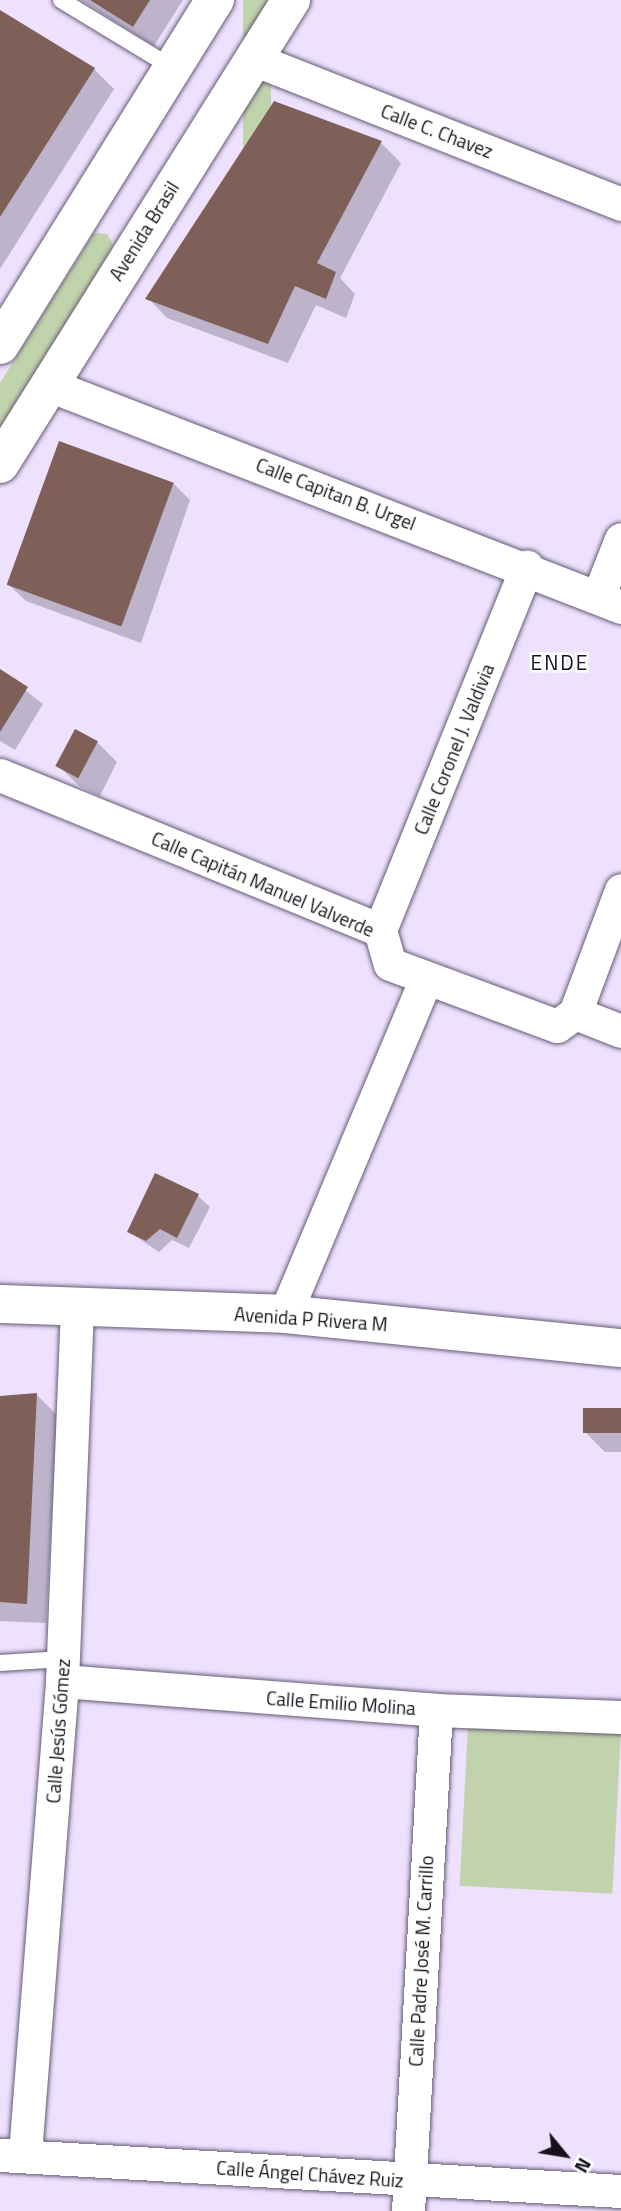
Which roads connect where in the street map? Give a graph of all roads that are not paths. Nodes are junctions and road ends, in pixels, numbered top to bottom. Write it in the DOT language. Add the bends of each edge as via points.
graph roads {
  1 [pos="61,0"];
  2 [pos="215,0"];
  3 [pos="291,0"];
  4 [pos="253,59"];
  5 [pos="173,68"];
  6 [pos="110,171"];
  7 [pos="621,204"];
  8 [pos="159,208"];
  9 [pos="82,216"];
  10 [pos="134,248"];
  11 [pos="0,345"];
  12 [pos="49,385"];
  13 [pos="0,464"];
  14 [pos="621,539"];
  15 [pos="527,567"];
  16 [pos="610,602"];
  17 [pos="0,775"];
  18 [pos="621,890"];
  19 [pos="380,930"];
  20 [pos="426,978"];
  21 [pos="575,1013"];
  22 [pos="621,1031"];
  23 [pos="0,1304"];
  24 [pos="78,1307"];
  25 [pos="285,1314"];
  26 [pos="621,1348"];
  27 [pos="0,1662"];
  28 [pos="63,1670"];
  29 [pos="436,1710"];
  30 [pos="621,1717"];
  31 [pos="13,2154"];
  32 [pos="621,2191"];
  33 [pos="408,2196"];
  1 -- 5 [label="lane"];
  2 -- 5 [label="main road"];
  3 -- 4 [label="main road, Avenida Brasil"];
  4 -- 7 [label="street, Calle C. Chavez"];
  4 -- 8 [label="main road, Avenida Brasil"];
  5 -- 6 [label="main road"];
  6 -- 8 [label="main road" via="126,197 144,207"];
  6 -- 9 [label="main road"];
  8 -- 10 [label="main road, Avenida Brasil"];
  9 -- 10 [label="main road" via="108,218"];
  9 -- 11 [label="main road"];
  10 -- 12 [label="main road, Avenida Brasil"];
  12 -- 13 [label="main road, Avenida Brasil"];
  12 -- 15 [label="street, Calle Capitan B. Urgel"];
  14 -- 16 [label="street"];
  15 -- 16 [label="street, Calle Capitan B. Urgel"];
  15 -- 19 [label="street, Calle Coronel J. Valdivia"];
  17 -- 19 [label="street, Calle Capitán Manuel Valverde"];
  18 -- 21 [label="street"];
  19 -- 20 [label="street, Calle Capitán Manuel Valverde" via="390,964"];
  20 -- 21 [label="street, Calle Capitán Manuel Valverde" via="557,1026"];
  20 -- 25 [label="street"];
  21 -- 22 [label="street"];
  23 -- 24 [label="main road, Avenida P Rivera M"];
  24 -- 25 [label="main road, Avenida P Rivera M"];
  24 -- 28 [label="street, Calle Jesús Gómez"];
  25 -- 26 [label="main road, Avenida P Rivera M"];
  27 -- 28 [label="lane"];
  28 -- 29 [label="street, Calle Emilio Molina"];
  28 -- 31 [label="street, Calle Jesús Gómez"];
  29 -- 30 [label="street, Calle Emilio Molina"];
  29 -- 33 [label="street, Calle Padre José M. Carrillo"];
  31 -- 33 [label="street, Calle Ángel Chávez Ruiz"];
  32 -- 33 [label="street, Calle Ángel Chávez Ruiz"];
}
